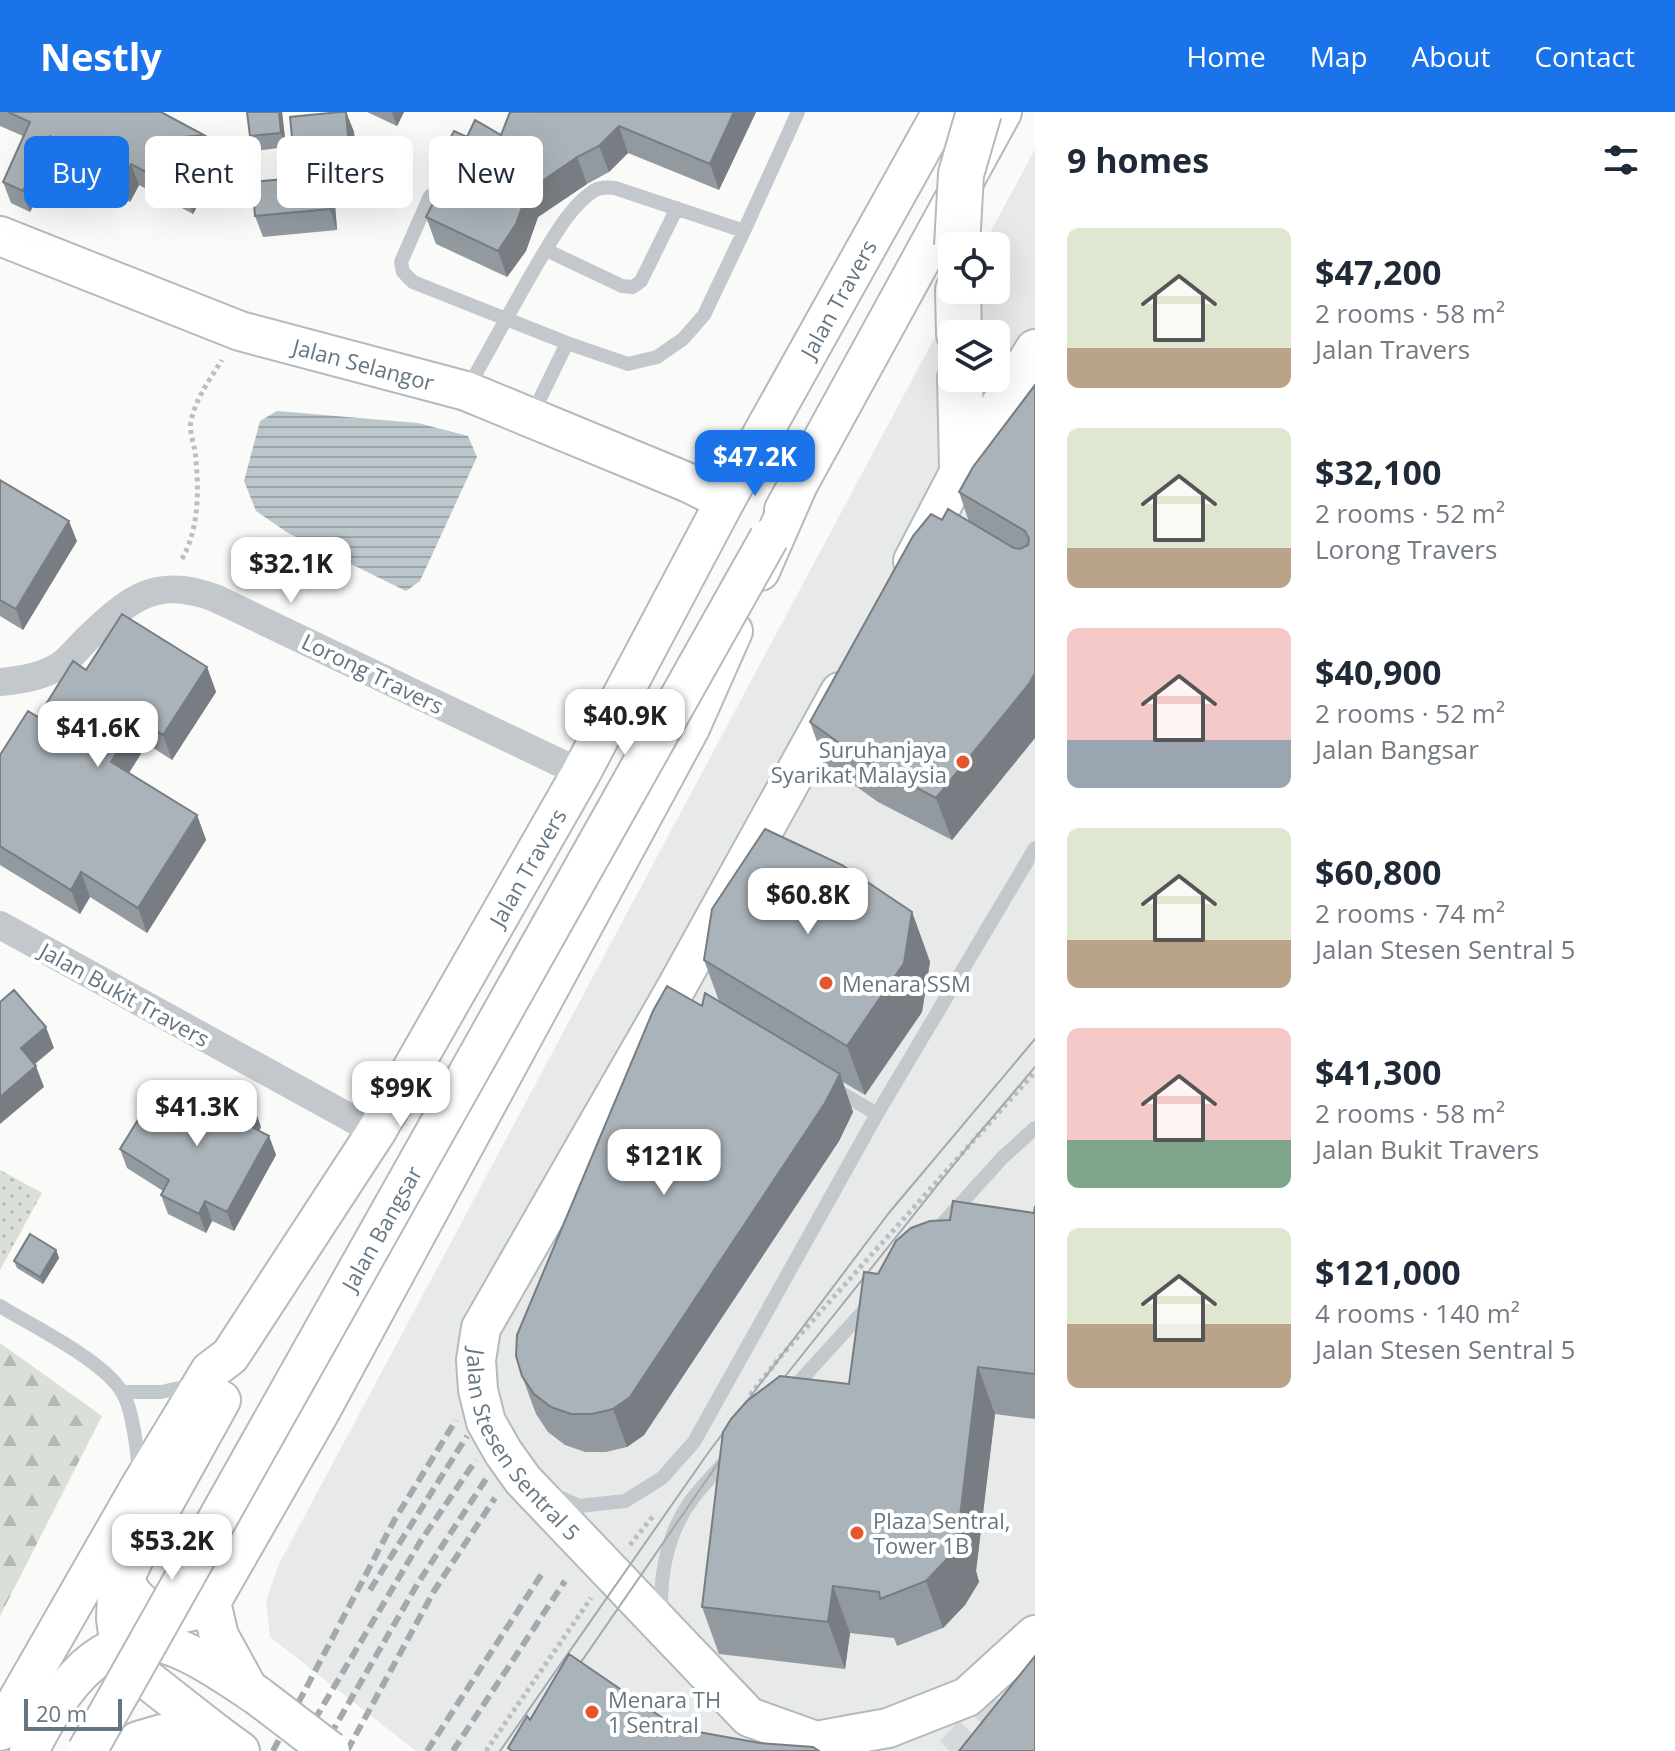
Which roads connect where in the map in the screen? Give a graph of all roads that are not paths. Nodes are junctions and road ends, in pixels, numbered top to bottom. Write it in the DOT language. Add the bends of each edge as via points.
graph roads {
  1 [pos="798,112"];
  2 [pos="942,112"];
  3 [pos="979,112"];
  4 [pos="1002,112"];
  5 [pos="429,198"];
  6 [pos="677,208"];
  7 [pos="744,231"];
  8 [pos="958,232"];
  9 [pos="0,236"];
  10 [pos="546,250"];
  11 [pos="505,319"];
  12 [pos="567,343"];
  13 [pos="1035,349"];
  14 [pos="466,391"];
  15 [pos="960,392"];
  16 [pos="531,416"];
  17 [pos="962,467"];
  18 [pos="796,489"];
  19 [pos="725,501"];
  20 [pos="896,592"];
  21 [pos="858,661"];
  22 [pos="0,682"];
  23 [pos="581,773"];
  24 [pos="1035,848"];
  25 [pos="0,925"];
  26 [pos="823,1082"];
  27 [pos="877,1114"];
  28 [pos="1035,1128"];
  29 [pos="376,1132"];
  30 [pos="928,1240"];
  31 [pos="874,1298"];
  32 [pos="0,1306"];
  33 [pos="230,1356"];
  34 [pos="203,1383"];
  35 [pos="123,1392"];
  36 [pos="778,1404"];
  37 [pos="746,1440"];
  38 [pos="523,1480"];
  39 [pos="141,1485"];
  40 [pos="125,1577"];
  41 [pos="211,1602"];
  42 [pos="661,1625"];
  43 [pos="1035,1635"];
  44 [pos="120,1648"];
  45 [pos="1005,1685"];
  46 [pos="254,1693"];
  47 [pos="967,1697"];
  48 [pos="48,1714"];
  49 [pos="0,1731"];
  50 [pos="229,1743"];
  51 [pos="29,1751"];
  52 [pos="87,1751"];
  53 [pos="124,1751"];
  54 [pos="330,1751"];
  1 -- 7 [label="lane"];
  2 -- 19 [label="main road, Jalan Travers"];
  3 -- 8 [label="main road, bridge" via="961,174"];
  4 -- 18 [label="main road"];
  5 -- 11 [label="lane" via="401,262 403,272 413,282"];
  6 -- 7 [label="lane"];
  6 -- 10 [label="lane" via="604,187 594,190"];
  6 -- 10 [label="lane" via="641,281 633,287"];
  7 -- 12 [label="lane" via="704,315 657,357 628,364"];
  9 -- 14 [label="main road, Jalan Selangor" via="240,331"];
  10 -- 11 [label="lane"];
  11 -- 12 [label="lane"];
  11 -- 14 [label="lane"];
  12 -- 16 [label="lane"];
  13 -- 17 [label="main road"];
  14 -- 16 [label="main road, Jalan Selangor"];
  15 -- 17 [label="main road"];
  16 -- 19 [label="main road, Jalan Selangor"];
  17 -- 20 [label="main road" via="941,527"];
  18 -- 41 [label="main road" via="690,728 321,1410"];
  18 -- 52 [label="main road, Jalan Bangsar, bridge"];
  19 -- 23 [label="main road, Jalan Travers"];
  21 -- 38 [label="main road, Jalan Stesen Sentral 5" via="680,996 481,1328 476,1360 486,1422"];
  22 -- 23 [label="street, Lorong Travers" via="30,679 60,665 119,608 144,593 192,589"];
  23 -- 29 [label="main road, Jalan Travers"];
  24 -- 27 [label="lane"];
  25 -- 29 [label="street, Jalan Bukit Travers"];
  26 -- 27 [label="lane"];
  27 -- 38 [label="lane" via="694,1442 662,1478 625,1501 579,1506"];
  28 -- 30 [label="lane"];
  29 -- 33 [label="main road, Jalan Travers"];
  31 -- 36 [label="lane"];
  32 -- 35 [label="lane" via="96,1365"];
  33 -- 34 [label="main road"];
  33 -- 40 [label="main road" via="231,1382"];
  34 -- 35 [label="lane" via="161,1392"];
  34 -- 39 [label="main road"];
  35 -- 39 [label="lane" via="136,1438"];
  37 -- 42 [label="lane" via="692,1499 670,1542 660,1582"];
  38 -- 42 [label="main road, Jalan Stesen Sentral 5"];
  39 -- 49 [label="main road"];
  40 -- 41 [label="main road" via="135,1599 148,1609 170,1614"];
  40 -- 44 [label="main road" via="117,1594"];
  41 -- 46 [label="main road" via="219,1636"];
  42 -- 47 [label="main road, Jalan Stesen Sentral 5" via="749,1717 816,1741 888,1728"];
  43 -- 47 [label="main road"];
  44 -- 46 [label="main road" via="159,1643 180,1650"];
  44 -- 48 [label="main road" via="80,1672"];
  44 -- 50 [label="main road" via="140,1674"];
  45 -- 47 [label="lane"];
  46 -- 54 [label="main road, bridge"];
  48 -- 51 [label="main road"];
  48 -- 53 [label="main road" via="75,1703 99,1706 122,1725"];
  50 -- 53 [label="main road" via="162,1734"];
}
